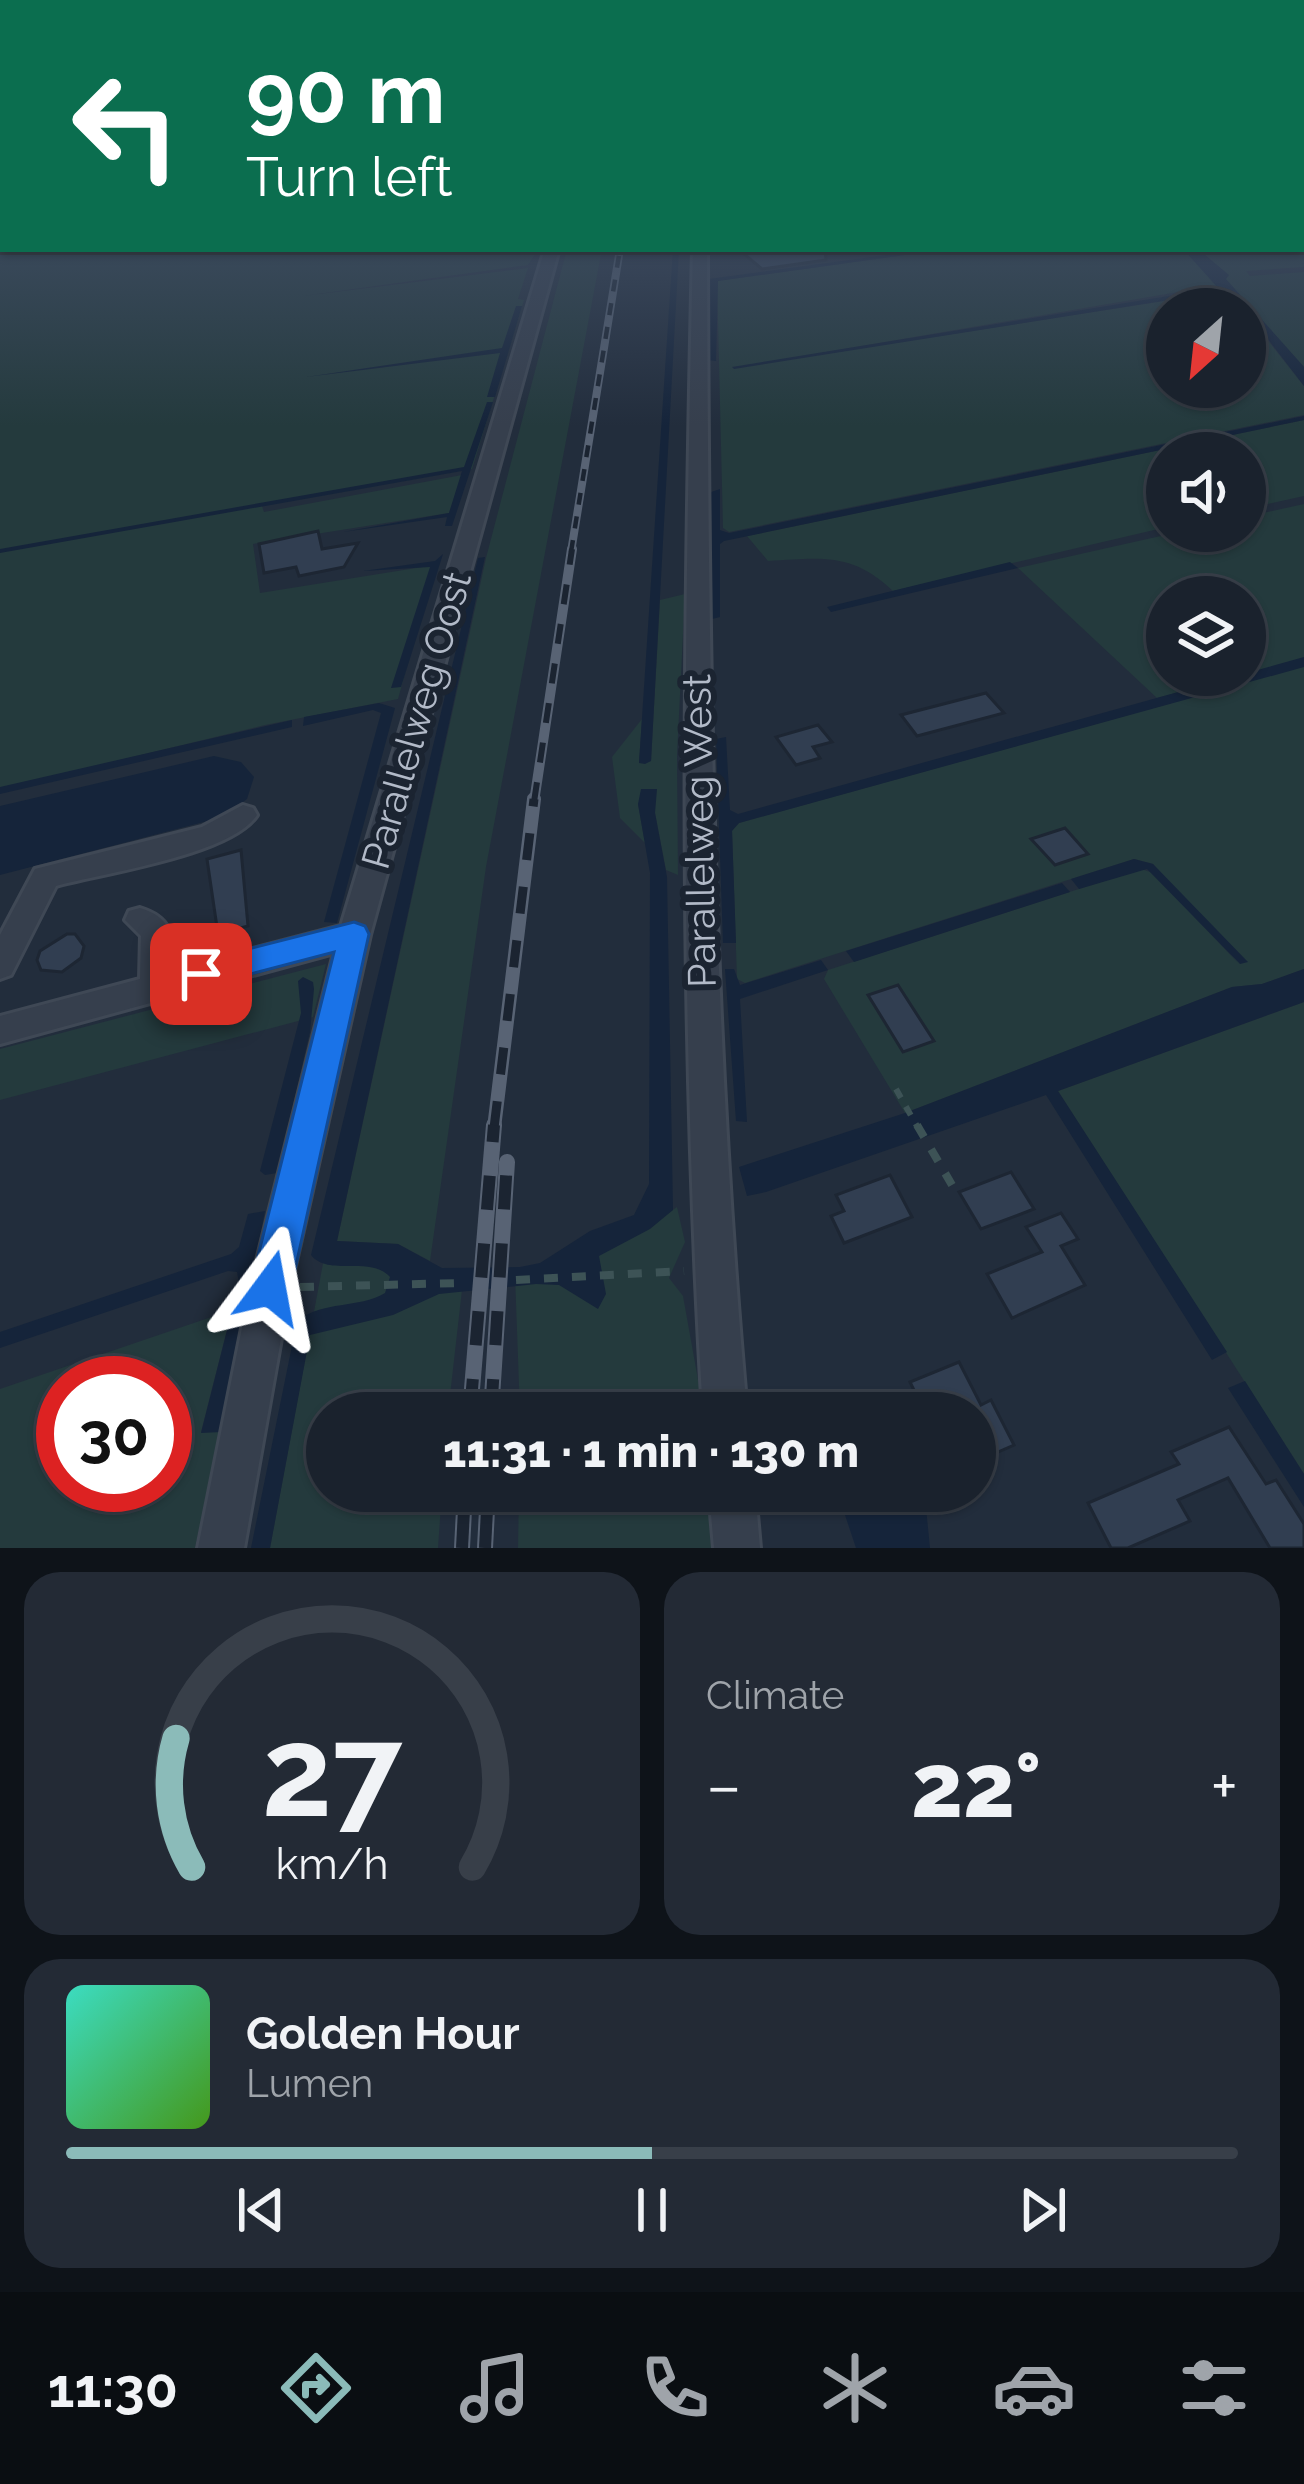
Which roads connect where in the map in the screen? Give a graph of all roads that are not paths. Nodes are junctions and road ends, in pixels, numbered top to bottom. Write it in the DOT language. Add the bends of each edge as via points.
graph roads {
  1 [pos="543,281"];
  2 [pos="700,281"];
  3 [pos="243,815"];
  4 [pos="140,920"];
  5 [pos="354,934"];
  6 [pos="0,966"];
  7 [pos="156,986"];
  8 [pos="0,1030"];
  9 [pos="723,1392"];
  10 [pos="734,1512"];
  11 [pos="221,1548"];
  12 [pos="737,1548"];
  1 -- 5 [label="street, Parallelweg Oost"];
  2 -- 9 [label="street, Parallelweg West" via="697,909"];
  3 -- 6 [label="street" via="210,835 45,877"];
  4 -- 7 [label="street" via="160,940"];
  5 -- 7 [label="street"];
  5 -- 11 [label="street, Parallelweg Oost" via="270,1288"];
  7 -- 8 [label="street"];
  10 -- 12 [label="street"];
}
